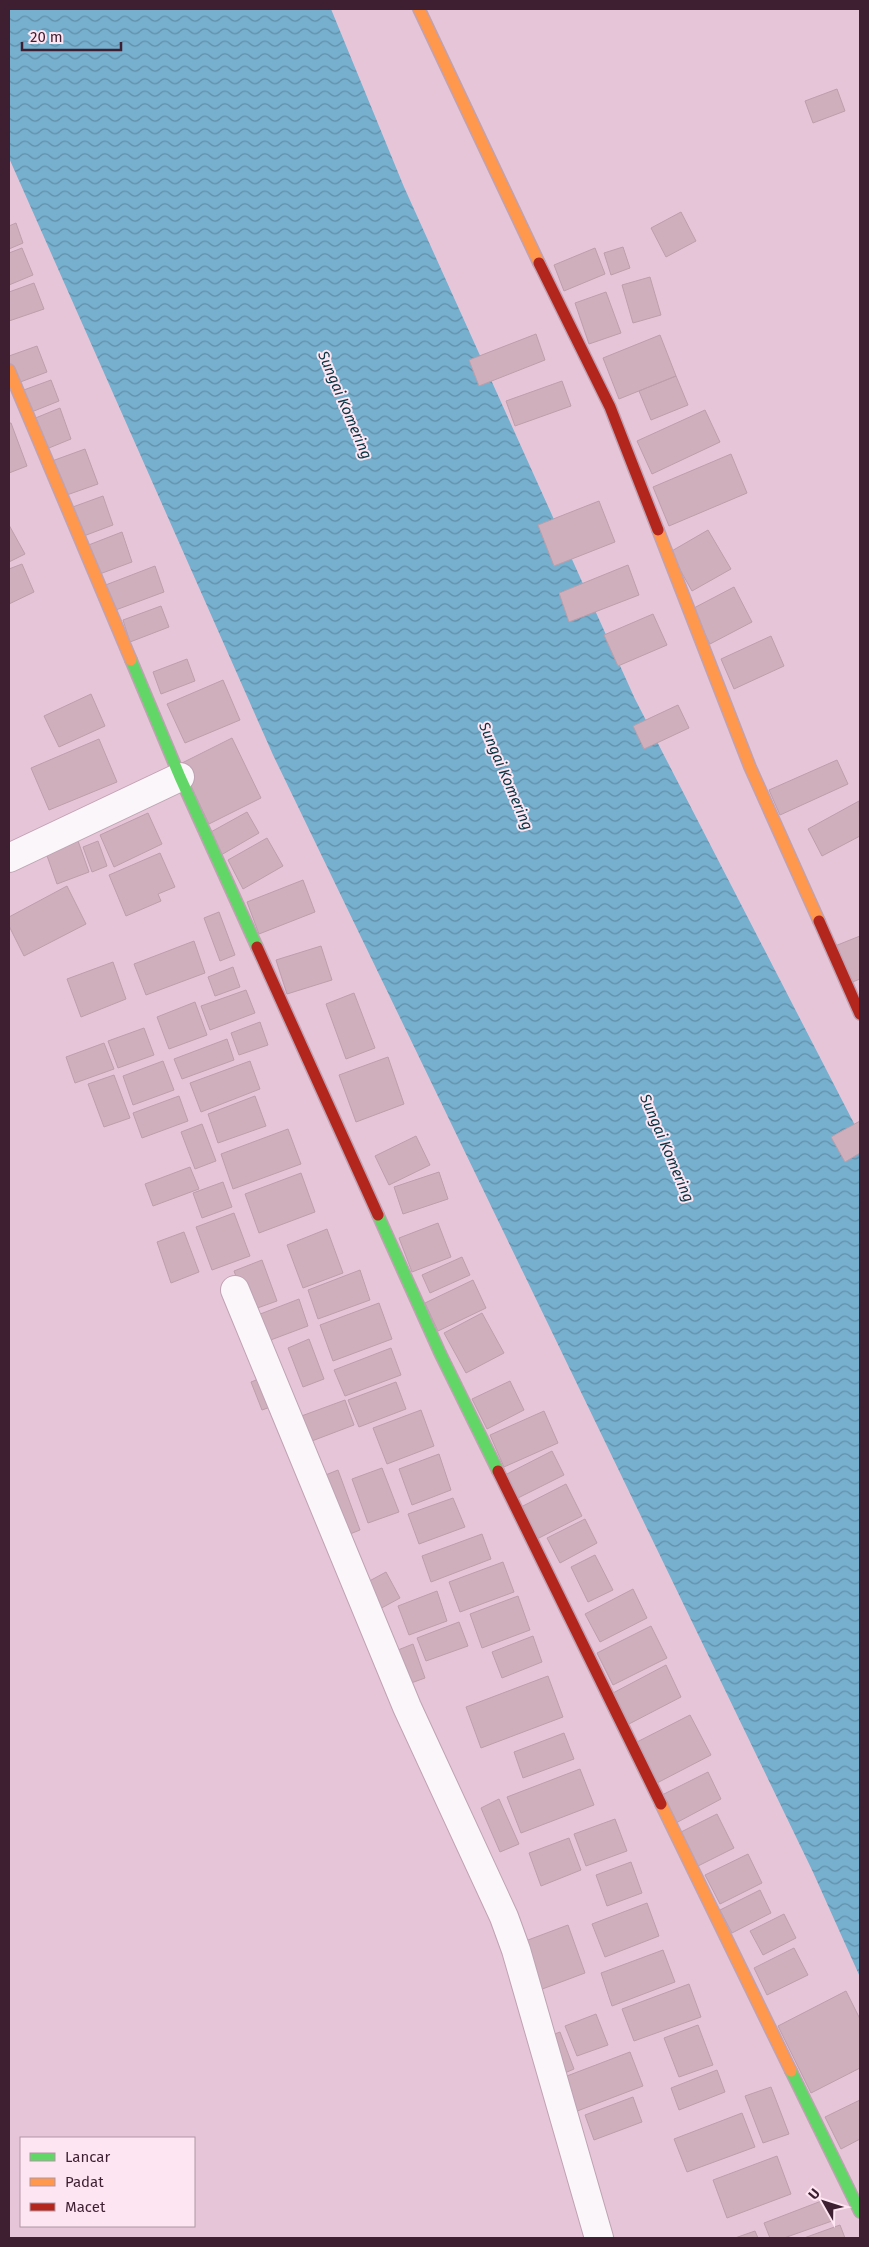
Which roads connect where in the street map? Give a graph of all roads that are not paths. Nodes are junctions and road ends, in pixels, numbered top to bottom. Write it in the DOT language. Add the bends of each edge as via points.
graph roads {
  1 [pos="419,9"];
  2 [pos="9,370"];
  3 [pos="180,777"];
  4 [pos="9,858"];
  5 [pos="860,1014"];
  6 [pos="235,1290"];
  7 [pos="860,2212"];
  8 [pos="599,2238"];
  1 -- 5 [label="street" via="610,407 750,767"];
  2 -- 3 [label="street"];
  3 -- 4 [label="street"];
  3 -- 7 [label="street" via="440,1353"];
  6 -- 8 [label="street" via="407,1707 504,1917"];
}
